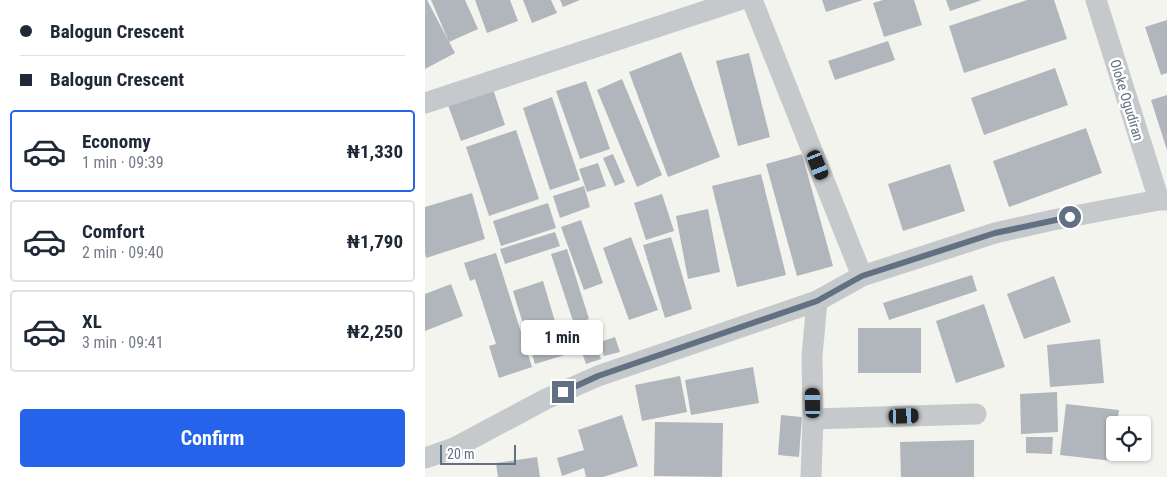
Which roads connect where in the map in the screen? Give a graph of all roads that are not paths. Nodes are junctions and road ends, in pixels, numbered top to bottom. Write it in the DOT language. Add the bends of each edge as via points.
graph roads {
  1 [pos="739,0"];
  2 [pos="752,0"];
  3 [pos="1096,0"];
  4 [pos="425,104"];
  5 [pos="1163,200"];
  6 [pos="862,276"];
  7 [pos="817,301"];
  8 [pos="976,414"];
  9 [pos="813,419"];
  10 [pos="425,458"];
  11 [pos="811,477"];
  1 -- 4 [label="street"];
  2 -- 6 [label="street"];
  3 -- 5 [label="street, Oloke Ogudiran"];
  5 -- 6 [label="street" via="995,233"];
  6 -- 7 [label="street"];
  7 -- 9 [label="street" via="811,356"];
  7 -- 10 [label="street" via="598,376 546,399 453,448"];
  8 -- 9 [label="street"];
  9 -- 11 [label="street"];
}
